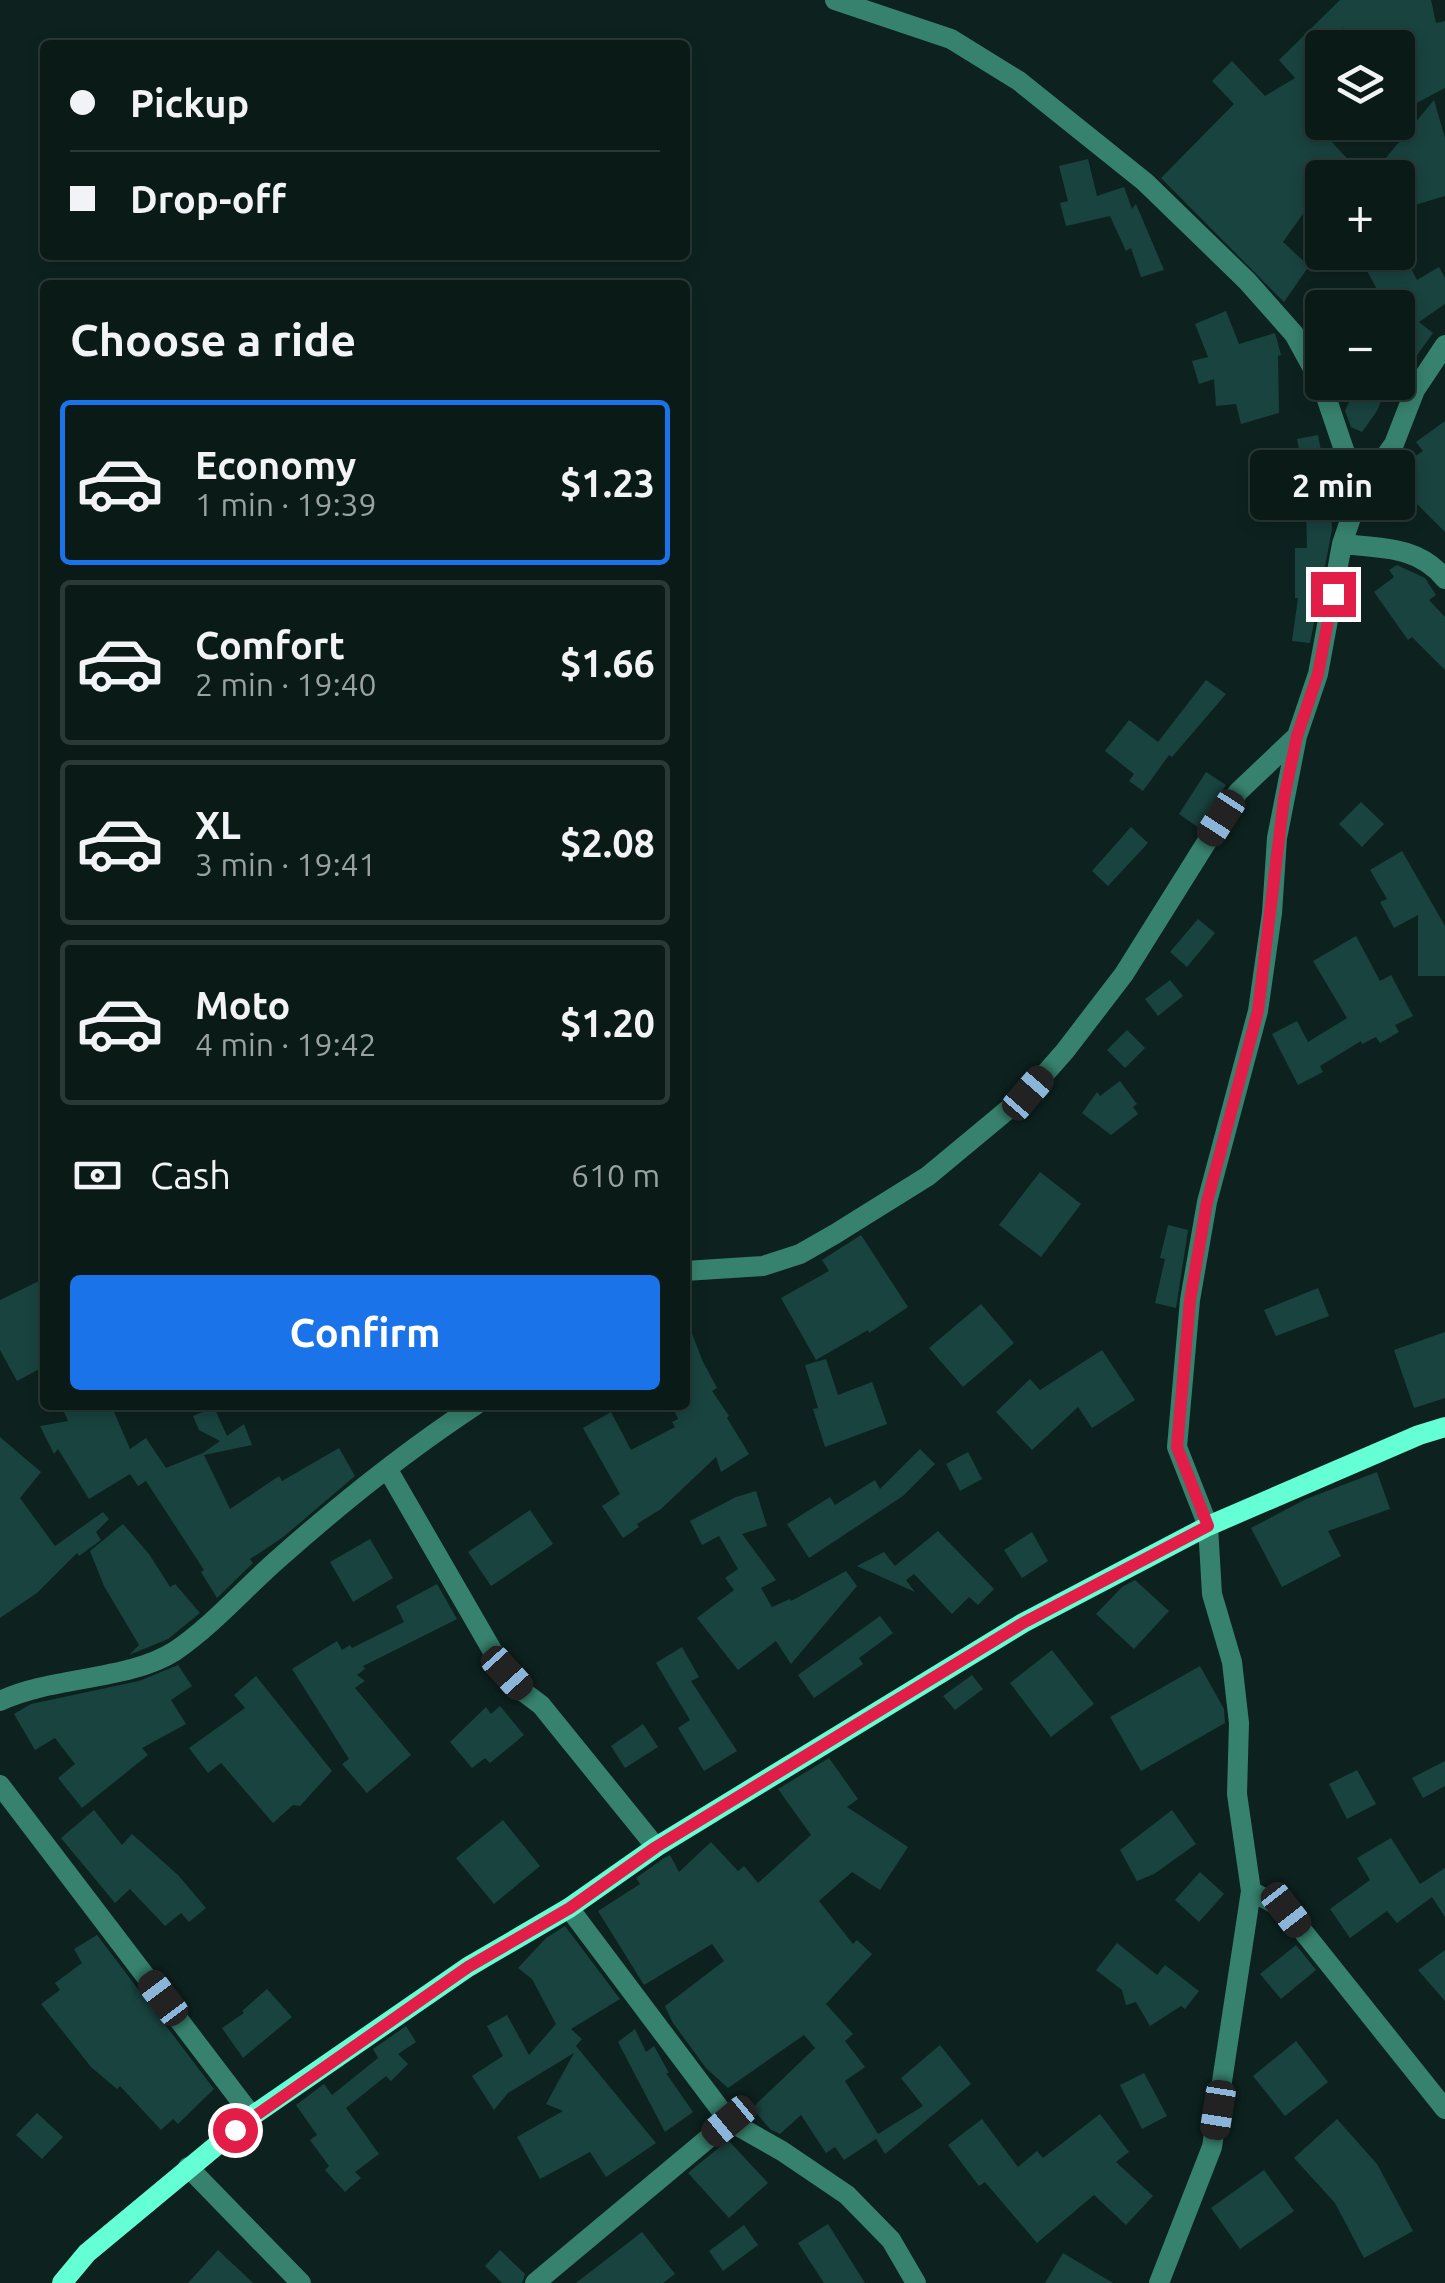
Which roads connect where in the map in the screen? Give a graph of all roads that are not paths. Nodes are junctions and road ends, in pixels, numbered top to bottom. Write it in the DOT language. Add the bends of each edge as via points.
graph roads {
  1 [pos="835,0"];
  2 [pos="1445,344"];
  3 [pos="1358,494"];
  4 [pos="1342,544"];
  5 [pos="1445,579"];
  6 [pos="1297,736"];
  7 [pos="690,1271"];
  8 [pos="469,1410"];
  9 [pos="1445,1427"];
  10 [pos="388,1470"];
  11 [pos="1208,1526"];
  12 [pos="0,1701"];
  13 [pos="0,1785"];
  14 [pos="656,1847"];
  15 [pos="1251,1891"];
  16 [pos="570,1908"];
  17 [pos="1445,2109"];
  18 [pos="252,2116"];
  19 [pos="729,2121"];
  20 [pos="188,2167"];
  21 [pos="62,2283"];
  22 [pos="300,2283"];
  23 [pos="535,2283"];
  24 [pos="916,2283"];
  25 [pos="1159,2283"];
  1 -- 3 [label="street" via="951,39 1019,81 1145,182 1294,334 1322,385"];
  2 -- 3 [label="street" via="1415,390 1394,444"];
  3 -- 4 [label="street"];
  4 -- 5 [label="street" via="1412,552"];
  4 -- 6 [label="street" via="1318,674"];
  6 -- 7 [label="street" via="1238,792 1124,974 1028,1093 928,1176 800,1254 763,1266"];
  6 -- 11 [label="street" via="1277,838 1258,1011 1207,1202 1190,1300 1177,1447"];
  8 -- 10 [label="street"];
  9 -- 11 [label="main road"];
  10 -- 12 [label="street" via="174,1651 144,1666"];
  10 -- 14 [label="street" via="496,1657"];
  11 -- 14 [label="main road" via="1023,1623"];
  11 -- 15 [label="street" via="1212,1594 1232,1662 1237,1794"];
  13 -- 18 [label="street"];
  14 -- 16 [label="main road"];
  15 -- 17 [label="street" via="1286,1910"];
  15 -- 25 [label="street" via="1212,2146"];
  16 -- 18 [label="main road" via="468,1967"];
  16 -- 19 [label="street"];
  18 -- 20 [label="main road"];
  19 -- 23 [label="street"];
  19 -- 24 [label="street" via="847,2195 891,2240"];
  20 -- 21 [label="main road" via="87,2252"];
  20 -- 22 [label="street"];
}
